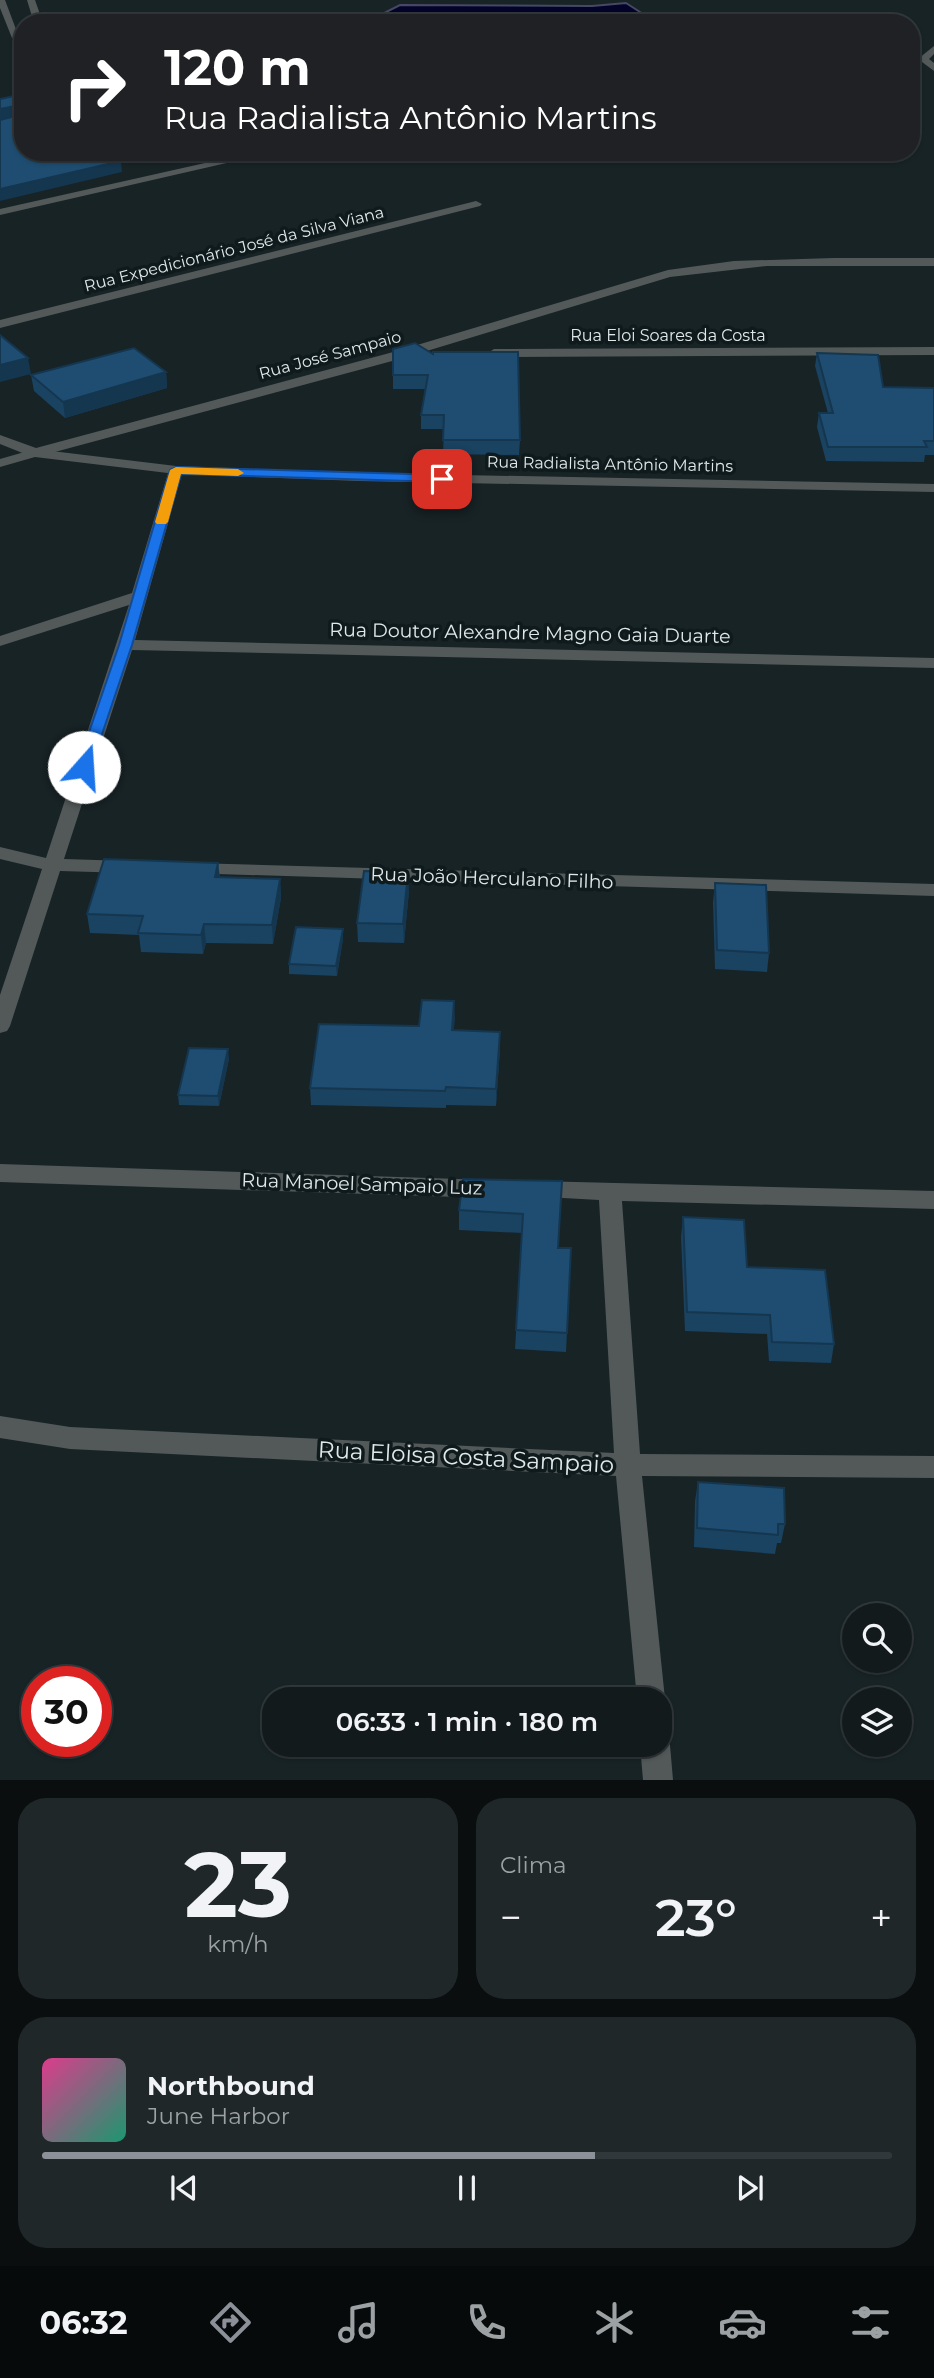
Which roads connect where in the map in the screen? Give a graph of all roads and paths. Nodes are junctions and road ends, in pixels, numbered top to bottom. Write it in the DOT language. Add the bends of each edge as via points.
graph roads {
  1 [pos="1,0"];
  2 [pos="14,34"];
  3 [pos="934,49"];
  4 [pos="934,68"];
  5 [pos="229,161"];
  6 [pos="476,204"];
  7 [pos="0,212"];
  8 [pos="934,262"];
  9 [pos="0,324"];
  10 [pos="934,351"];
  11 [pos="456,353"];
  12 [pos="484,353"];
  13 [pos="402,354"];
  14 [pos="0,439"];
  15 [pos="35,453"];
  16 [pos="0,463"];
  17 [pos="176,470"];
  18 [pos="934,488"];
  19 [pos="140,596"];
  20 [pos="0,641"];
  21 [pos="125,645"];
  22 [pos="934,663"];
  23 [pos="0,853"];
  24 [pos="51,865"];
  25 [pos="148,868"];
  26 [pos="175,869"];
  27 [pos="934,890"];
  28 [pos="0,1026"];
  29 [pos="0,1173"];
  30 [pos="610,1192"];
  31 [pos="934,1200"];
  32 [pos="0,1427"];
  33 [pos="628,1465"];
  34 [pos="934,1467"];
  35 [pos="650,1687"];
  36 [pos="656,1757"];
  37 [pos="658,1780"];
  1 -- 2 [label="street"];
  3 -- 4 [label="street" via="923,59"];
  5 -- 7 [label="street"];
  6 -- 9 [label="street, Rua Expedicionário José da Silva Viana"];
  8 -- 13 [label="street, Rua José Sampaio" via="710,266 668,274"];
  10 -- 12 [label="street, Rua Eloi Soares da Costa"];
  11 -- 13 [label="street"];
  13 -- 15 [label="street, Rua José Sampaio"];
  14 -- 15 [label="street"];
  15 -- 16 [label="street, Rua José Sampaio"];
  15 -- 17 [label="street, Rua Radialista Antônio Martins"];
  17 -- 18 [label="street, Rua Radialista Antônio Martins"];
  17 -- 19 [label="street"];
  19 -- 20 [label="street"];
  19 -- 21 [label="street"];
  21 -- 22 [label="street, Rua Doutor Alexandre Magno Gaia Duarte"];
  21 -- 24 [label="street"];
  23 -- 24 [label="street"];
  24 -- 25 [label="street"];
  24 -- 28 [label="street"];
  26 -- 27 [label="street, Rua João Herculano Filho"];
  29 -- 30 [label="street, Rua Manoel Sampaio Luz"];
  30 -- 31 [label="street, Rua Manoel Sampaio Luz"];
  30 -- 33 [label="street"];
  32 -- 33 [label="street, Rua Eloisa Costa Sampaio" via="70,1438"];
  33 -- 34 [label="street, Rua Eloisa Costa Sampaio"];
  33 -- 35 [label="street"];
  36 -- 37 [label="street"];
}
